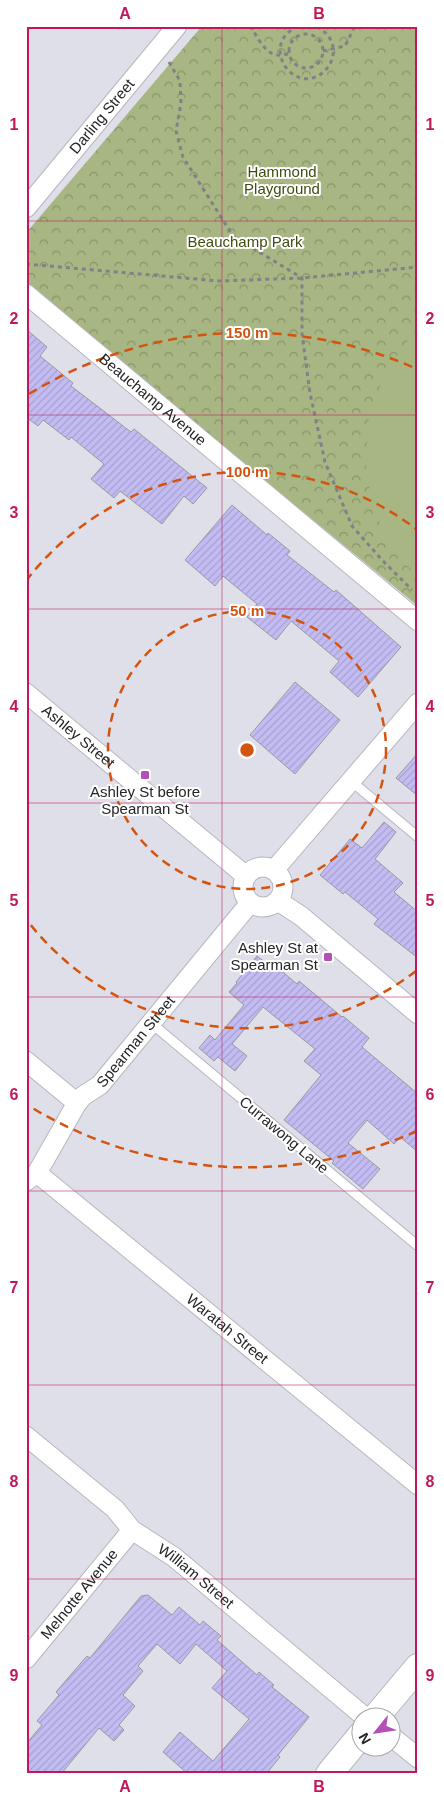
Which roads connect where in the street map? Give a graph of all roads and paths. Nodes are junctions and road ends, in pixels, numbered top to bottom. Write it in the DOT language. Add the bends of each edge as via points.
graph roads {
  1 [pos="176,26"];
  2 [pos="250,26"];
  3 [pos="298,26"];
  4 [pos="316,26"];
  5 [pos="355,26"];
  6 [pos="160,46"];
  7 [pos="333,49"];
  8 [pos="323,50"];
  9 [pos="290,53"];
  10 [pos="280,57"];
  11 [pos="26,208"];
  12 [pos="26,264"];
  13 [pos="418,267"];
  14 [pos="302,278"];
  15 [pos="26,294"];
  16 [pos="416,594"];
  17 [pos="418,621"];
  18 [pos="26,693"];
  19 [pos="418,703"];
  20 [pos="351,781"];
  21 [pos="418,836"];
  22 [pos="274,870"];
  23 [pos="246,876"];
  24 [pos="278,901"];
  25 [pos="250,903"];
  26 [pos="418,1014"];
  27 [pos="151,1023"];
  28 [pos="26,1061"];
  29 [pos="77,1103"];
  30 [pos="32,1177"];
  31 [pos="418,1246"];
  32 [pos="26,1436"];
  33 [pos="418,1484"];
  34 [pos="132,1530"];
  35 [pos="26,1659"];
  36 [pos="418,1667"];
  37 [pos="354,1708"];
  38 [pos="384,1708"];
  39 [pos="402,1745"];
  40 [pos="352,1746"];
  41 [pos="418,1758"];
  42 [pos="329,1774"];
  1 -- 6 [label="street, Darling Street"];
  2 -- 10 [label="path" via="272,55"];
  3 -- 10 [label="path" via="283,39"];
  4 -- 7 [label="path" via="329,36"];
  5 -- 7 [label="path" via="345,46"];
  6 -- 11 [label="street, Darling Street"];
  6 -- 14 [label="path" via="180,81 181,103 176,131 183,158 233,236"];
  7 -- 8 [label="path"];
  7 -- 10 [label="path" via="328,69 313,78 296,76"];
  8 -- 9 [label="path" via="319,62 310,67 294,63"];
  8 -- 9 [label="path" via="317,38 306,34 292,42"];
  9 -- 10 [label="path"];
  12 -- 14 [label="path" via="219,281"];
  13 -- 14 [label="path"];
  14 -- 16 [label="path" via="302,334 310,393 325,462 352,526"];
  15 -- 17 [label="street, Beauchamp Avenue"];
  18 -- 23 [label="street, Ashley Street"];
  19 -- 20 [label="street"];
  20 -- 21 [label="lane"];
  20 -- 22 [label="street"];
  22 -- 23 [label="street" via="259,867"];
  22 -- 24 [label="street" via="283,884"];
  23 -- 25 [label="street" via="243,892"];
  24 -- 25 [label="street" via="264,907"];
  24 -- 26 [label="street" via="301,916"];
  25 -- 27 [label="street, Spearman Street"];
  27 -- 29 [label="street, Spearman Street" via="100,1085"];
  27 -- 31 [label="lane, Currawong Lane"];
  28 -- 29 [label="street"];
  29 -- 30 [label="street, Spearman Street"];
  30 -- 33 [label="street, Waratah Street"];
  32 -- 34 [label="street, William Street" via="115,1509"];
  34 -- 35 [label="street, Melnotte Avenue"];
  34 -- 37 [label="street, William Street" via="174,1558"];
  36 -- 38 [label="main road"];
  39 -- 41 [label="street"];
  40 -- 42 [label="main road"];
}
